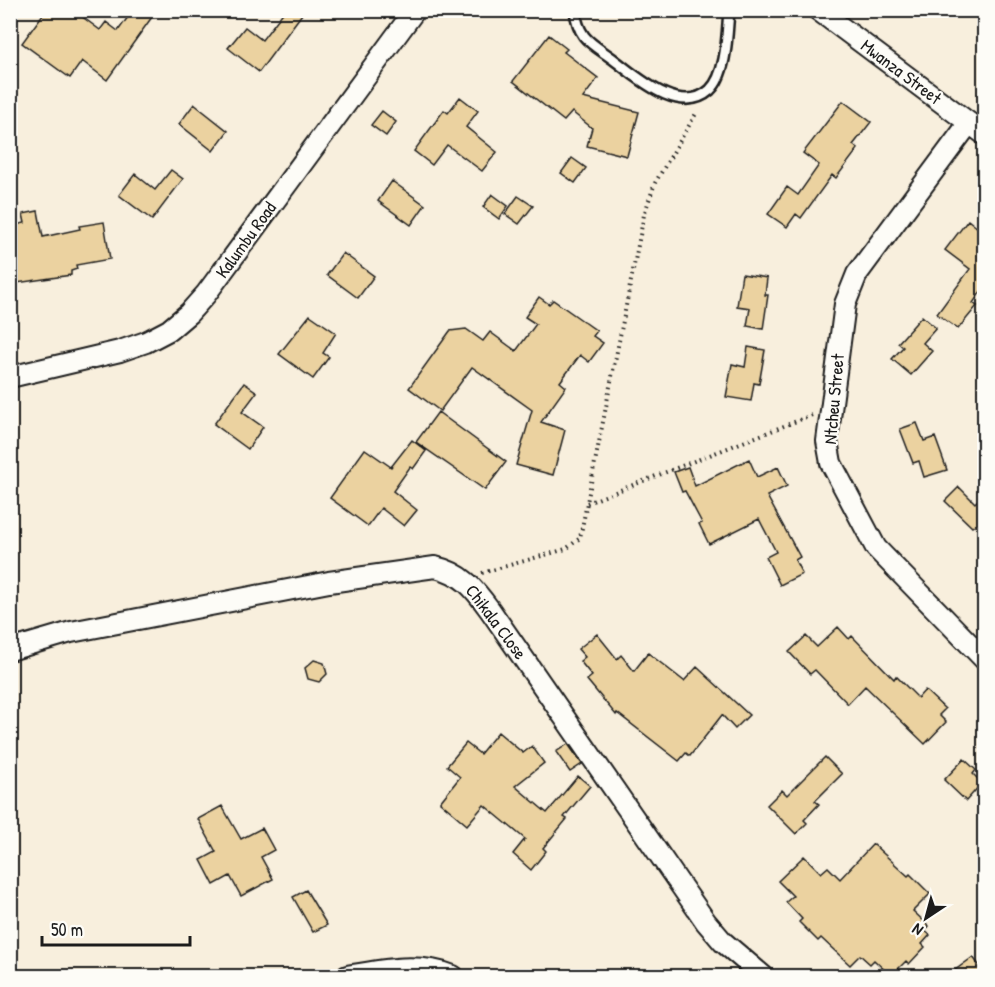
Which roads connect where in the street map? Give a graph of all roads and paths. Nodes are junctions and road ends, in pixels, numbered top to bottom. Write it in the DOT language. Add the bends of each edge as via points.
graph roads {
  1 [pos="415,10"];
  2 [pos="575,10"];
  3 [pos="729,10"];
  4 [pos="818,10"];
  5 [pos="709,90"];
  6 [pos="977,129"];
  7 [pos="10,377"];
  8 [pos="831,407"];
  9 [pos="586,504"];
  10 [pos="463,579"];
  11 [pos="10,650"];
  12 [pos="984,659"];
  13 [pos="347,976"];
  14 [pos="453,976"];
  15 [pos="763,976"];
  1 -- 7 [label="street, Kalumbu Road" via="189,313 146,342"];
  2 -- 5 [label="lane" via="578,26 586,38 662,94 696,98"];
  3 -- 5 [label="lane" via="722,67"];
  4 -- 6 [label="street, Mwanza Street"];
  5 -- 9 [label="path" via="655,183 644,215"];
  6 -- 8 [label="street, Ntcheu Street" via="857,274 844,304"];
  8 -- 9 [label="path"];
  8 -- 12 [label="street, Ntcheu Street" via="827,441 831,463 876,548"];
  9 -- 10 [label="path" via="580,538 566,549"];
  10 -- 11 [label="street, Chikala Close" via="435,567 329,582 71,632"];
  10 -- 15 [label="street, Chikala Close" via="490,610 706,922"];
  13 -- 14 [label="street" via="391,969"];
}
